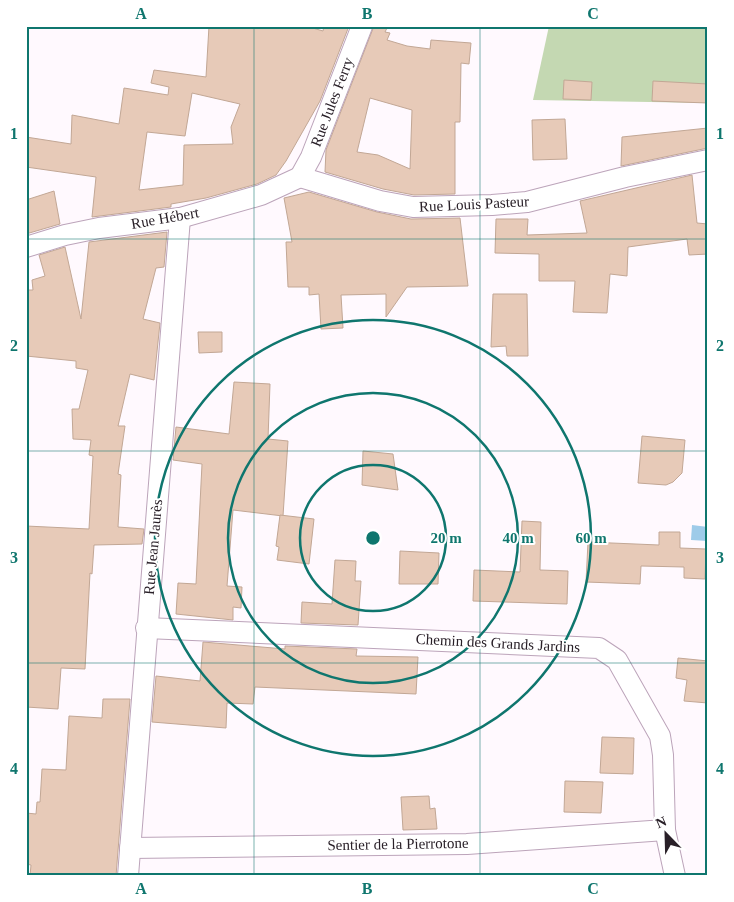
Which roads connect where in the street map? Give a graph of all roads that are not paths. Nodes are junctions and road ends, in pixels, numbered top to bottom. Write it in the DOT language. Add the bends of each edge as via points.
graph roads {
  1 [pos="362,26"];
  2 [pos="708,160"];
  3 [pos="300,177"];
  4 [pos="180,218"];
  5 [pos="26,247"];
  6 [pos="146,628"];
  7 [pos="665,830"];
  8 [pos="130,848"];
  9 [pos="128,876"];
  10 [pos="675,876"];
  1 -- 3 [label="street, Rue Jules Ferry"];
  2 -- 3 [label="street, Rue Louis Pasteur" via="527,202 492,205 413,207 380,202"];
  3 -- 4 [label="street, Rue Hébert" via="261,195"];
  4 -- 5 [label="street, Rue Hébert" via="65,234"];
  4 -- 6 [label="street, Rue Jean Jaurès"];
  6 -- 7 [label="street, Chemin des Grands Jardins" via="599,648 617,660 660,736"];
  6 -- 8 [label="street, Rue Jean Jaurès"];
  7 -- 8 [label="street, Sentier de la Pierrotone" via="467,844"];
  7 -- 10 [label="street, Chemin des Grands Jardins"];
  8 -- 9 [label="street, Rue Jean Jaurès"];
}
